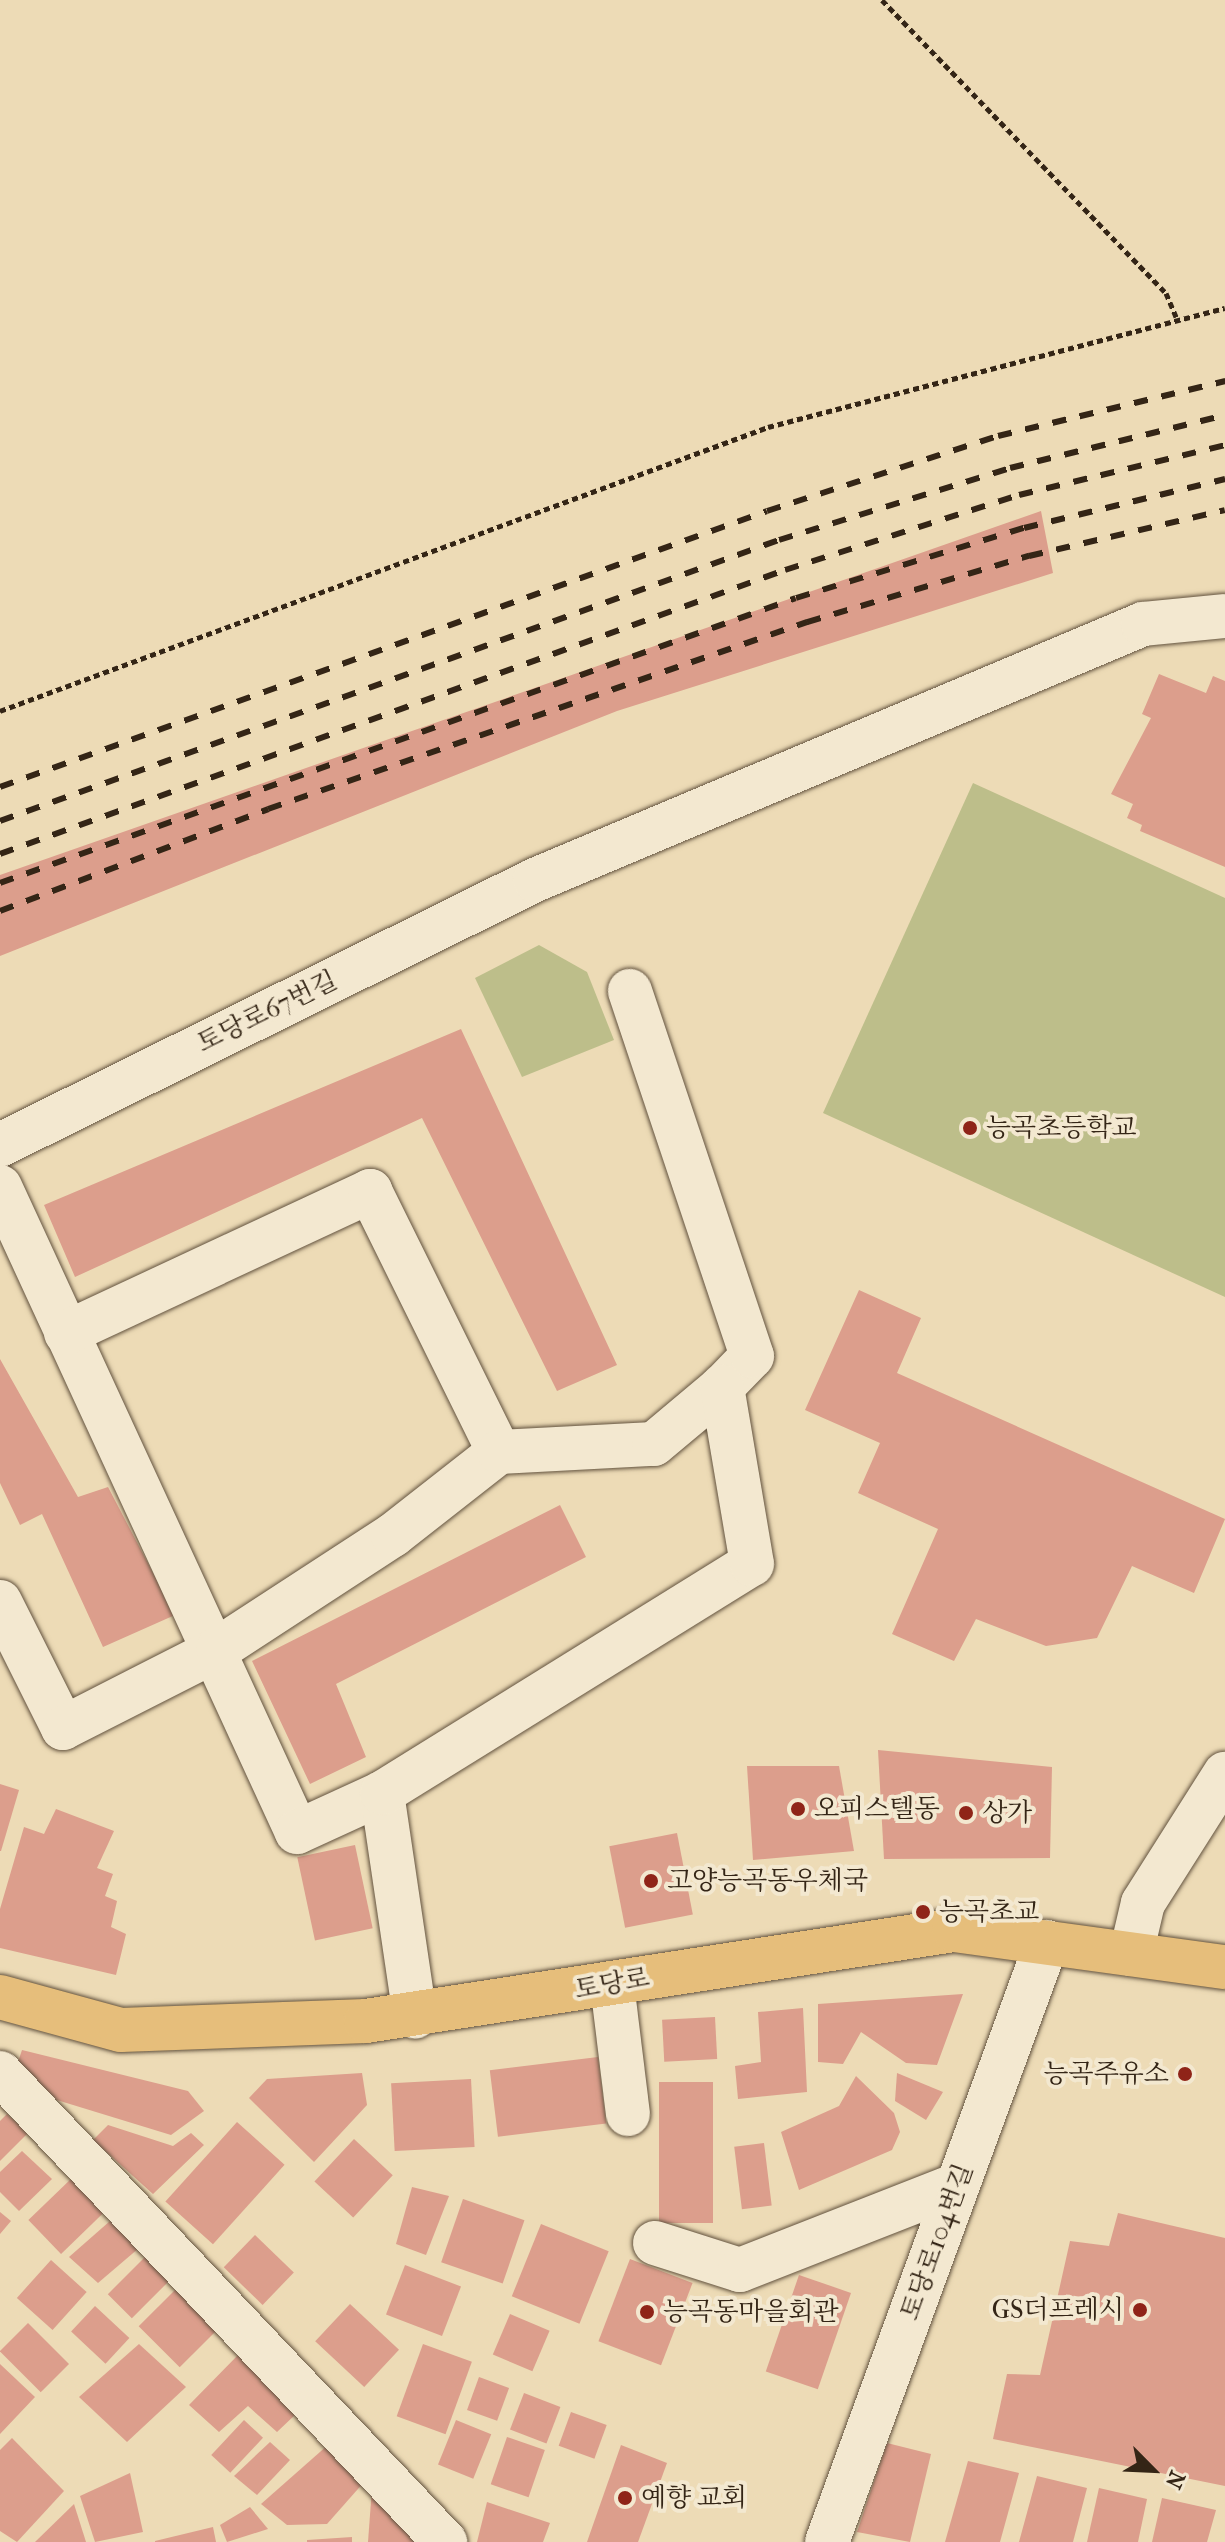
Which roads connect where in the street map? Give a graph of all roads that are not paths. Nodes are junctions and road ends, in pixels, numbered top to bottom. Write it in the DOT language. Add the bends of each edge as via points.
graph roads {
  1 [pos="1225,616"];
  2 [pos="630,991"];
  3 [pos="0,1145"];
  4 [pos="0,1187"];
  5 [pos="66,1333"];
  6 [pos="722,1387"];
  7 [pos="499,1452"];
  8 [pos="0,1602"];
  9 [pos="218,1649"];
  10 [pos="1225,1774"];
  11 [pos="382,1793"];
  12 [pos="1047,1942"];
  13 [pos="1131,1954"];
  14 [pos="1225,1967"];
  15 [pos="612,1984"];
  16 [pos="0,1997"];
  17 [pos="415,2017"];
  18 [pos="0,2073"];
  19 [pos="628,2114"];
  20 [pos="957,2185"];
  21 [pos="655,2243"];
  22 [pos="445,2542"];
  23 [pos="827,2542"];
  1 -- 3 [label="street, 토당로67번길" via="1143,624 535,880"];
  2 -- 6 [label="street" via="752,1356"];
  4 -- 5 [label="street"];
  5 -- 7 [label="street" via="370,1191"];
  5 -- 9 [label="street"];
  6 -- 7 [label="street" via="654,1444"];
  6 -- 11 [label="street" via="752,1564"];
  7 -- 9 [label="street" via="393,1535"];
  8 -- 9 [label="street" via="63,1728"];
  9 -- 11 [label="street" via="297,1832"];
  10 -- 13 [label="street" via="1143,1903"];
  11 -- 17 [label="street"];
  12 -- 13 [label="main road, 토당로"];
  12 -- 15 [label="main road, 토당로" via="954,1930"];
  12 -- 20 [label="street, 토당로104번길"];
  13 -- 14 [label="main road, 토당로"];
  15 -- 17 [label="main road, 토당로"];
  15 -- 19 [label="street"];
  16 -- 17 [label="main road, 토당로" via="121,2030"];
  18 -- 22 [label="street"];
  20 -- 21 [label="street" via="740,2270"];
  20 -- 23 [label="street, 토당로104번길"];
}
